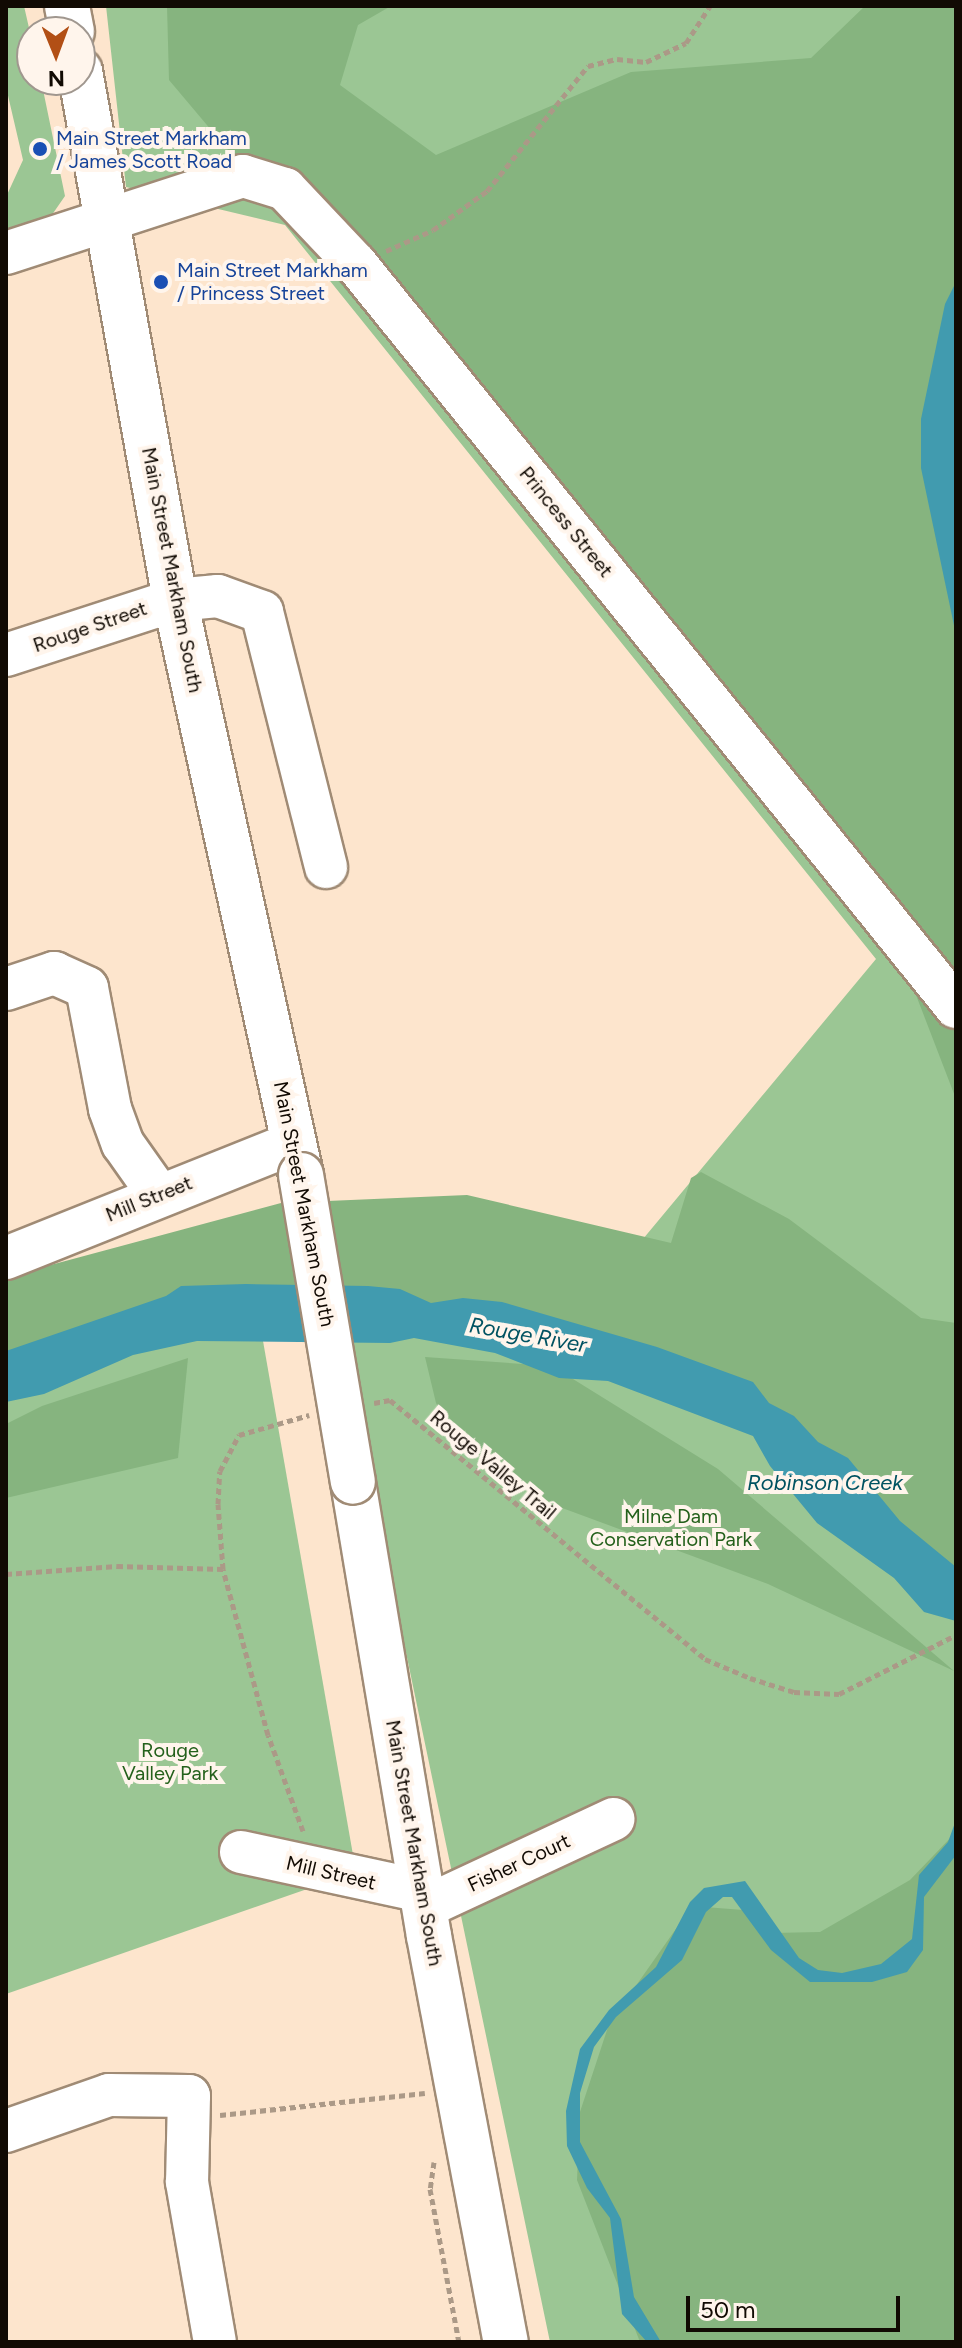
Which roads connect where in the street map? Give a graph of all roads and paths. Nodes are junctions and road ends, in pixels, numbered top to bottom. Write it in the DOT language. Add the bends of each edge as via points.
graph roads {
  1 [pos="710,6"];
  2 [pos="85,96"];
  3 [pos="110,223"];
  4 [pos="6,253"];
  5 [pos="356,264"];
  6 [pos="175,600"];
  7 [pos="6,655"];
  8 [pos="326,867"];
  9 [pos="6,989"];
  10 [pos="956,1007"];
  11 [pos="297,1159"];
  12 [pos="159,1195"];
  13 [pos="6,1258"];
  14 [pos="362,1406"];
  15 [pos="321,1413"];
  16 [pos="223,1569"];
  17 [pos="6,1574"];
  18 [pos="956,1635"];
  19 [pos="614,1819"];
  20 [pos="241,1852"];
  21 [pos="317,1870"];
  22 [pos="424,1899"];
  23 [pos="429,2092"];
  24 [pos="190,2107"];
  25 [pos="6,2131"];
  26 [pos="435,2158"];
  27 [pos="215,2342"];
  28 [pos="459,2342"];
  29 [pos="506,2342"];
  1 -- 5 [label="path" via="686,43 646,62 617,59 588,66 487,191 433,230"];
  2 -- 3 [label="main road, Main Street Markham South"];
  3 -- 4 [label="street, Princess Street"];
  3 -- 5 [label="street, Princess Street" via="191,189 256,176 285,189"];
  3 -- 6 [label="main road, Main Street Markham South"];
  5 -- 10 [label="street, Princess Street"];
  6 -- 7 [label="street, Rouge Street"];
  6 -- 8 [label="street, Rouge Street" via="218,596 262,612"];
  6 -- 11 [label="main road, Main Street Markham South"];
  9 -- 12 [label="street" via="54,973 87,988 110,1109 123,1144"];
  11 -- 12 [label="street, Mill Street"];
  11 -- 22 [label="main road, Main Street Markham South, bridge"];
  12 -- 13 [label="street, Mill Street"];
  14 -- 18 [label="path, Rouge Valley Trail" via="390,1400 705,1659 794,1692 839,1694"];
  15 -- 16 [label="path" via="239,1435 220,1471"];
  16 -- 17 [label="path" via="117,1566"];
  16 -- 21 [label="path" via="268,1735"];
  19 -- 22 [label="street, Fisher Court"];
  20 -- 21 [label="street, Mill Street"];
  21 -- 22 [label="street, Mill Street"];
  22 -- 29 [label="main road, Main Street Markham South"];
  23 -- 24 [label="path"];
  24 -- 25 [label="street" via="109,2095"];
  24 -- 27 [label="street" via="187,2182"];
  26 -- 28 [label="path" via="430,2189"];
}
